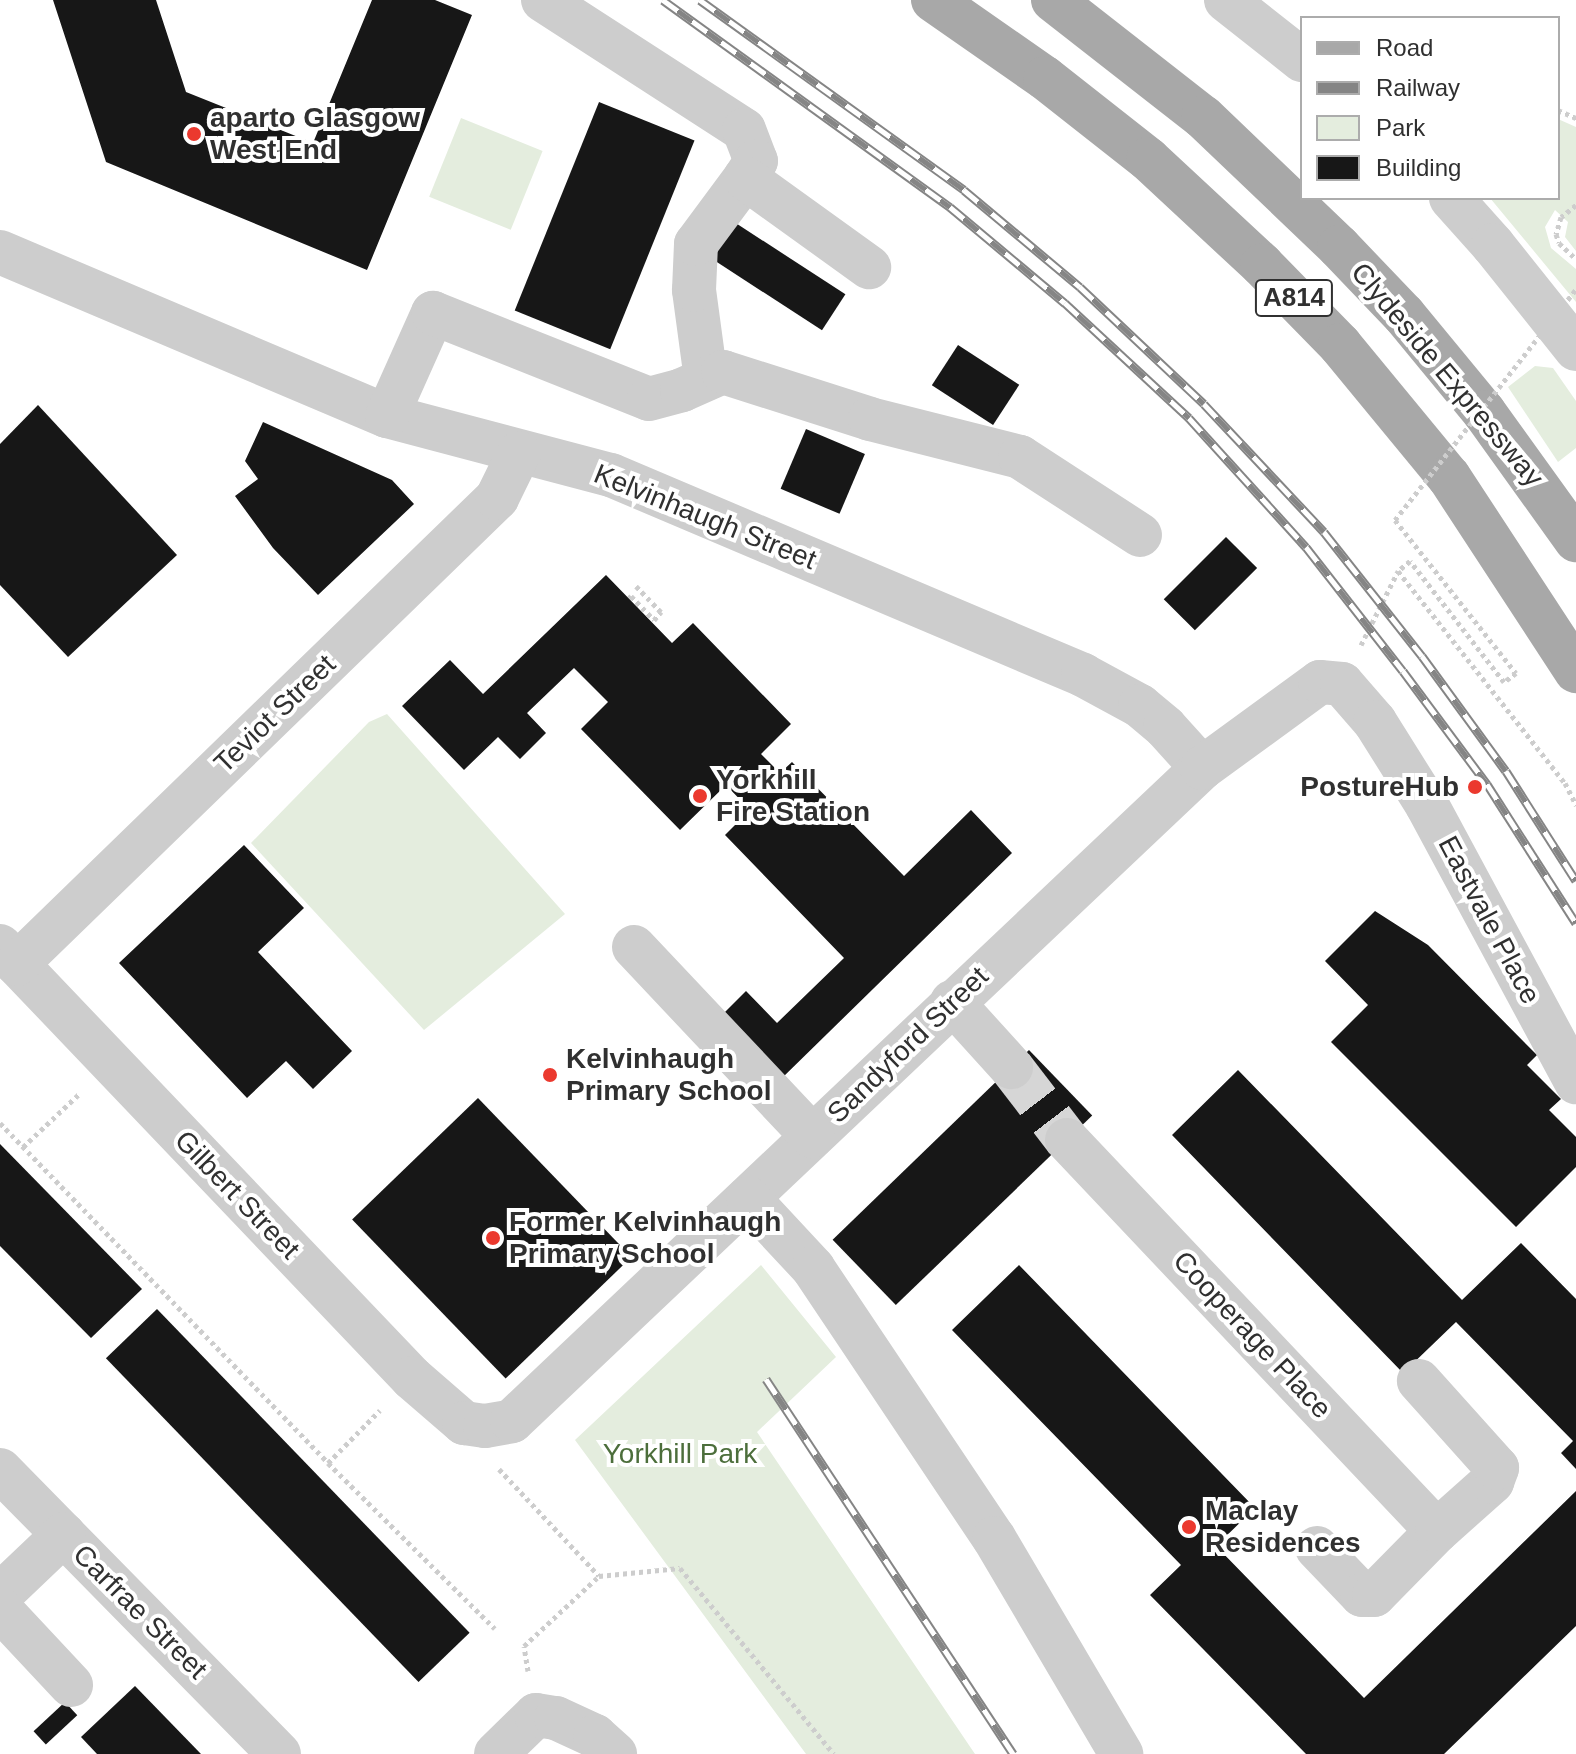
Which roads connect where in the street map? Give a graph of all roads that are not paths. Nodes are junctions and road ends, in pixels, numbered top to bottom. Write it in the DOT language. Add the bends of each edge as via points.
graph roads {
  1 [pos="543,0"];
  2 [pos="933,0"];
  3 [pos="1053,0"];
  4 [pos="1226,0"];
  5 [pos="1300,58"];
  6 [pos="745,178"];
  7 [pos="1453,200"];
  8 [pos="0,252"];
  9 [pos="869,267"];
  10 [pos="1576,349"];
  11 [pos="706,379"];
  12 [pos="387,416"];
  13 [pos="519,453"];
  14 [pos="1140,535"];
  15 [pos="1576,540"];
  16 [pos="1576,671"];
  17 [pos="1342,684"];
  18 [pos="1202,768"];
  19 [pos="634,947"];
  20 [pos="8,955"];
  21 [pos="952,1002"];
  22 [pos="1011,1067"];
  23 [pos="1576,1082"];
  24 [pos="812,1136"];
  25 [pos="1067,1140"];
  26 [pos="748,1198"];
  27 [pos="1419,1381"];
  28 [pos="490,1444"];
  29 [pos="0,1470"];
  30 [pos="1437,1531"];
  31 [pos="64,1534"];
  32 [pos="1317,1548"];
  33 [pos="0,1595"];
  34 [pos="0,1609"];
  35 [pos="71,1685"];
  36 [pos="279,1754"];
  37 [pos="496,1754"];
  38 [pos="615,1754"];
  39 [pos="1121,1754"];
  1 -- 6 [label="street" via="744,130 756,161"];
  2 -- 16 [label="main road, A814" via="1148,159 1340,345 1449,477"];
  3 -- 15 [label="main road, Clydeside Expressway / A814" via="1203,117 1339,247 1484,412"];
  4 -- 5 [label="street"];
  6 -- 9 [label="street"];
  6 -- 11 [label="street" via="696,244 694,290"];
  7 -- 10 [label="street"];
  8 -- 12 [label="street, Kelvinhaugh Street"];
  11 -- 12 [label="street" via="649,399 433,313"];
  11 -- 14 [label="street" via="723,372 870,419 1020,457"];
  12 -- 13 [label="street, Kelvinhaugh Street"];
  13 -- 18 [label="street, Kelvinhaugh Street" via="611,475 1083,675 1140,706"];
  13 -- 20 [label="street, Teviot Street" via="497,498"];
  17 -- 18 [label="street, Sandyford Street" via="1320,682"];
  17 -- 23 [label="street, Eastvale Place" via="1375,722 1427,805"];
  18 -- 21 [label="street, Sandyford Street"];
  19 -- 24 [label="street"];
  20 -- 28 [label="street, Gilbert Street" via="412,1378"];
  21 -- 22 [label="street"];
  21 -- 24 [label="street, Sandyford Street"];
  24 -- 26 [label="street, Sandyford Street"];
  25 -- 30 [label="street, Cooperage Place"];
  26 -- 28 [label="street, Sandyford Street"];
  26 -- 39 [label="street" via="813,1268 969,1499"];
  27 -- 30 [label="street" via="1497,1468 1492,1482"];
  29 -- 31 [label="street, Carfrae Street"];
  30 -- 32 [label="street" via="1374,1595 1362,1595"];
  31 -- 33 [label="street"];
  31 -- 36 [label="street, Carfrae Street"];
  34 -- 35 [label="street"];
  37 -- 38 [label="street" via="536,1715 595,1736"];
}
